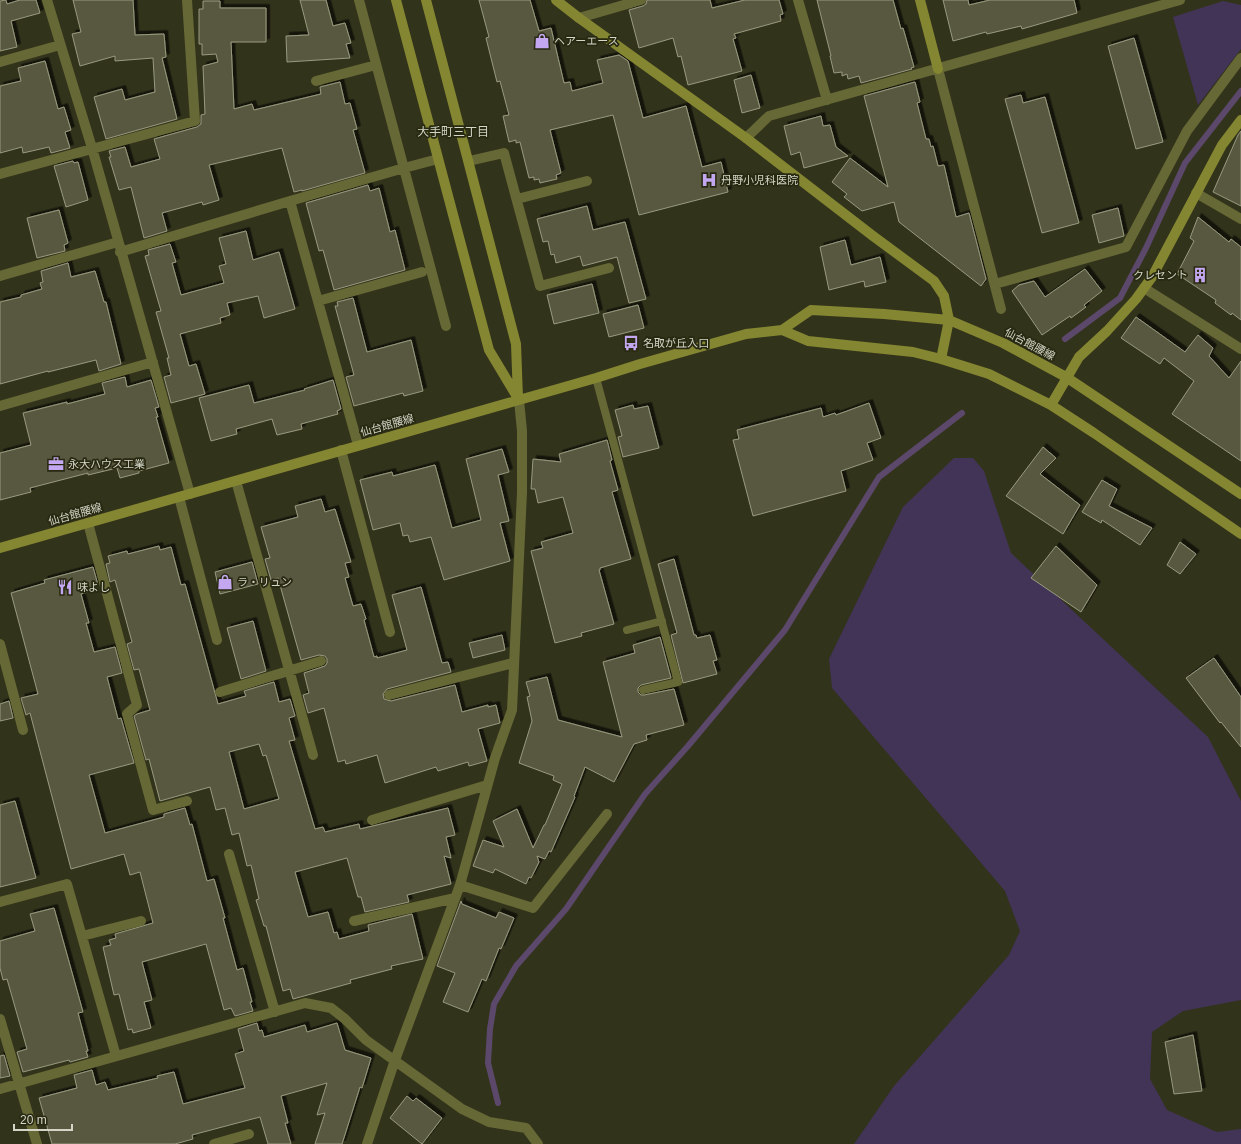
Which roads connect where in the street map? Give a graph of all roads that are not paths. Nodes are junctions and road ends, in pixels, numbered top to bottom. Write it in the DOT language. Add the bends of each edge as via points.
graph roads {
  1 [pos="48,0"];
  2 [pos="187,0"];
  3 [pos="359,0"];
  4 [pos="396,0"];
  5 [pos="426,0"];
  6 [pos="556,0"];
  7 [pos="641,0"];
  8 [pos="798,0"];
  9 [pos="920,0"];
  10 [pos="1180,0"];
  11 [pos="579,18"];
  12 [pos="60,45"];
  13 [pos="1241,58"];
  14 [pos="0,62"];
  15 [pos="376,66"];
  16 [pos="938,69"];
  17 [pos="316,81"];
  18 [pos="827,100"];
  19 [pos="1241,120"];
  20 [pos="746,138"];
  21 [pos="92,148"];
  22 [pos="438,159"];
  23 [pos="469,161"];
  24 [pos="404,168"];
  25 [pos="0,174"];
  26 [pos="587,181"];
  27 [pos="1196,193"];
  28 [pos="517,199"];
  29 [pos="290,201"];
  30 [pos="1241,219"];
  31 [pos="119,247"];
  32 [pos="609,268"];
  33 [pos="422,272"];
  34 [pos="0,276"];
  35 [pos="995,284"];
  36 [pos="1144,288"];
  37 [pos="318,301"];
  38 [pos="1001,309"];
  39 [pos="949,320"];
  40 [pos="446,326"];
  41 [pos="782,330"];
  42 [pos="1241,349"];
  43 [pos="941,359"];
  44 [pos="152,362"];
  45 [pos="1066,377"];
  46 [pos="596,378"];
  47 [pos="518,400"];
  48 [pos="1051,405"];
  49 [pos="0,406"];
  50 [pos="358,445"];
  51 [pos="341,450"];
  52 [pos="236,481"];
  53 [pos="190,494"];
  54 [pos="1241,494"];
  55 [pos="179,498"];
  56 [pos="88,523"];
  57 [pos="1241,534"];
  58 [pos="0,548"];
  59 [pos="662,621"];
  60 [pos="627,630"];
  61 [pos="390,632"];
  62 [pos="217,640"];
  63 [pos="0,644"];
  64 [pos="321,661"];
  65 [pos="513,663"];
  66 [pos="289,670"];
  67 [pos="643,690"];
  68 [pos="220,692"];
  69 [pos="389,695"];
  70 [pos="23,730"];
  71 [pos="313,755"];
  72 [pos="487,785"];
  73 [pos="187,801"];
  74 [pos="607,814"];
  75 [pos="372,820"];
  76 [pos="229,854"];
  77 [pos="460,884"];
  78 [pos="455,898"];
  79 [pos="0,902"];
  80 [pos="140,921"];
  81 [pos="354,922"];
  82 [pos="82,936"];
  83 [pos="275,1012"];
  84 [pos="0,1019"];
  85 [pos="116,1056"];
  86 [pos="395,1060"];
  87 [pos="19,1084"];
  88 [pos="0,1089"];
  89 [pos="249,1134"];
  90 [pos="37,1144"];
  91 [pos="214,1144"];
  92 [pos="367,1144"];
  93 [pos="538,1144"];
  1 -- 12 [label="street"];
  2 -- 21 [label="street" via="195,121"];
  3 -- 15 [label="street"];
  4 -- 22 [label="main road"];
  5 -- 23 [label="main road"];
  6 -- 11 [label="main road"];
  7 -- 11 [label="street"];
  8 -- 18 [label="street"];
  9 -- 16 [label="main road"];
  10 -- 16 [label="street"];
  11 -- 20 [label="main road"];
  12 -- 14 [label="street"];
  12 -- 21 [label="street"];
  13 -- 35 [label="street" via="1187,131 1126,247"];
  15 -- 17 [label="street"];
  15 -- 24 [label="street"];
  16 -- 18 [label="street"];
  16 -- 35 [label="street"];
  18 -- 20 [label="street" via="769,116"];
  19 -- 27 [label="main road" via="1222,145"];
  20 -- 39 [label="main road" via="934,281 944,296"];
  21 -- 25 [label="street"];
  21 -- 31 [label="street"];
  22 -- 24 [label="street"];
  22 -- 47 [label="main road" via="489,350"];
  23 -- 28 [label="street" via="504,153"];
  23 -- 47 [label="main road" via="516,344"];
  24 -- 29 [label="street"];
  24 -- 40 [label="street"];
  26 -- 28 [label="street"];
  27 -- 30 [label="street"];
  27 -- 36 [label="main road"];
  28 -- 32 [label="street" via="540,286"];
  29 -- 31 [label="street"];
  29 -- 37 [label="street"];
  31 -- 34 [label="street"];
  31 -- 44 [label="street"];
  33 -- 37 [label="street"];
  35 -- 38 [label="street"];
  36 -- 42 [label="street"];
  36 -- 45 [label="main road" via="1107,331 1079,356"];
  37 -- 50 [label="street"];
  39 -- 41 [label="main road, 仙台館腰線" via="810,310"];
  39 -- 43 [label="main road"];
  39 -- 45 [label="main road, 仙台館腰線" via="1003,343"];
  41 -- 43 [label="main road, 仙台館腰線" via="808,341 913,352"];
  41 -- 46 [label="main road, 仙台館腰線" via="746,334"];
  43 -- 48 [label="main road, 仙台館腰線" via="989,374"];
  44 -- 49 [label="street"];
  44 -- 53 [label="street"];
  45 -- 48 [label="main road"];
  45 -- 54 [label="main road, 仙台館腰線"];
  46 -- 47 [label="main road, 仙台館腰線"];
  46 -- 59 [label="lane"];
  47 -- 50 [label="main road, 仙台館腰線"];
  47 -- 65 [label="street" via="522,431 522,492"];
  48 -- 57 [label="main road, 仙台館腰線"];
  50 -- 51 [label="main road, 仙台館腰線"];
  51 -- 52 [label="main road, 仙台館腰線"];
  51 -- 61 [label="street"];
  52 -- 53 [label="main road, 仙台館腰線"];
  52 -- 66 [label="street"];
  53 -- 55 [label="main road, 仙台館腰線"];
  55 -- 56 [label="main road, 仙台館腰線"];
  55 -- 62 [label="street"];
  56 -- 58 [label="main road, 仙台館腰線"];
  56 -- 73 [label="street" via="137,705 127,714 153,810"];
  59 -- 60 [label="lane"];
  59 -- 67 [label="lane" via="678,682"];
  63 -- 70 [label="street"];
  64 -- 66 [label="street"];
  65 -- 69 [label="street"];
  65 -- 72 [label="street" via="512,710"];
  66 -- 68 [label="street"];
  66 -- 71 [label="street"];
  72 -- 75 [label="street"];
  72 -- 77 [label="street"];
  74 -- 77 [label="street" via="533,908"];
  76 -- 83 [label="street"];
  77 -- 78 [label="street"];
  78 -- 81 [label="street"];
  78 -- 86 [label="street"];
  79 -- 82 [label="street" via="67,884"];
  80 -- 82 [label="street"];
  82 -- 85 [label="street"];
  83 -- 85 [label="street"];
  83 -- 86 [label="street" via="305,1003 331,1008 366,1040"];
  84 -- 87 [label="street"];
  85 -- 87 [label="street"];
  86 -- 92 [label="street"];
  86 -- 93 [label="street" via="462,1109 489,1122 526,1128"];
  87 -- 88 [label="street"];
  87 -- 90 [label="street"];
  89 -- 91 [label="street"];
}
